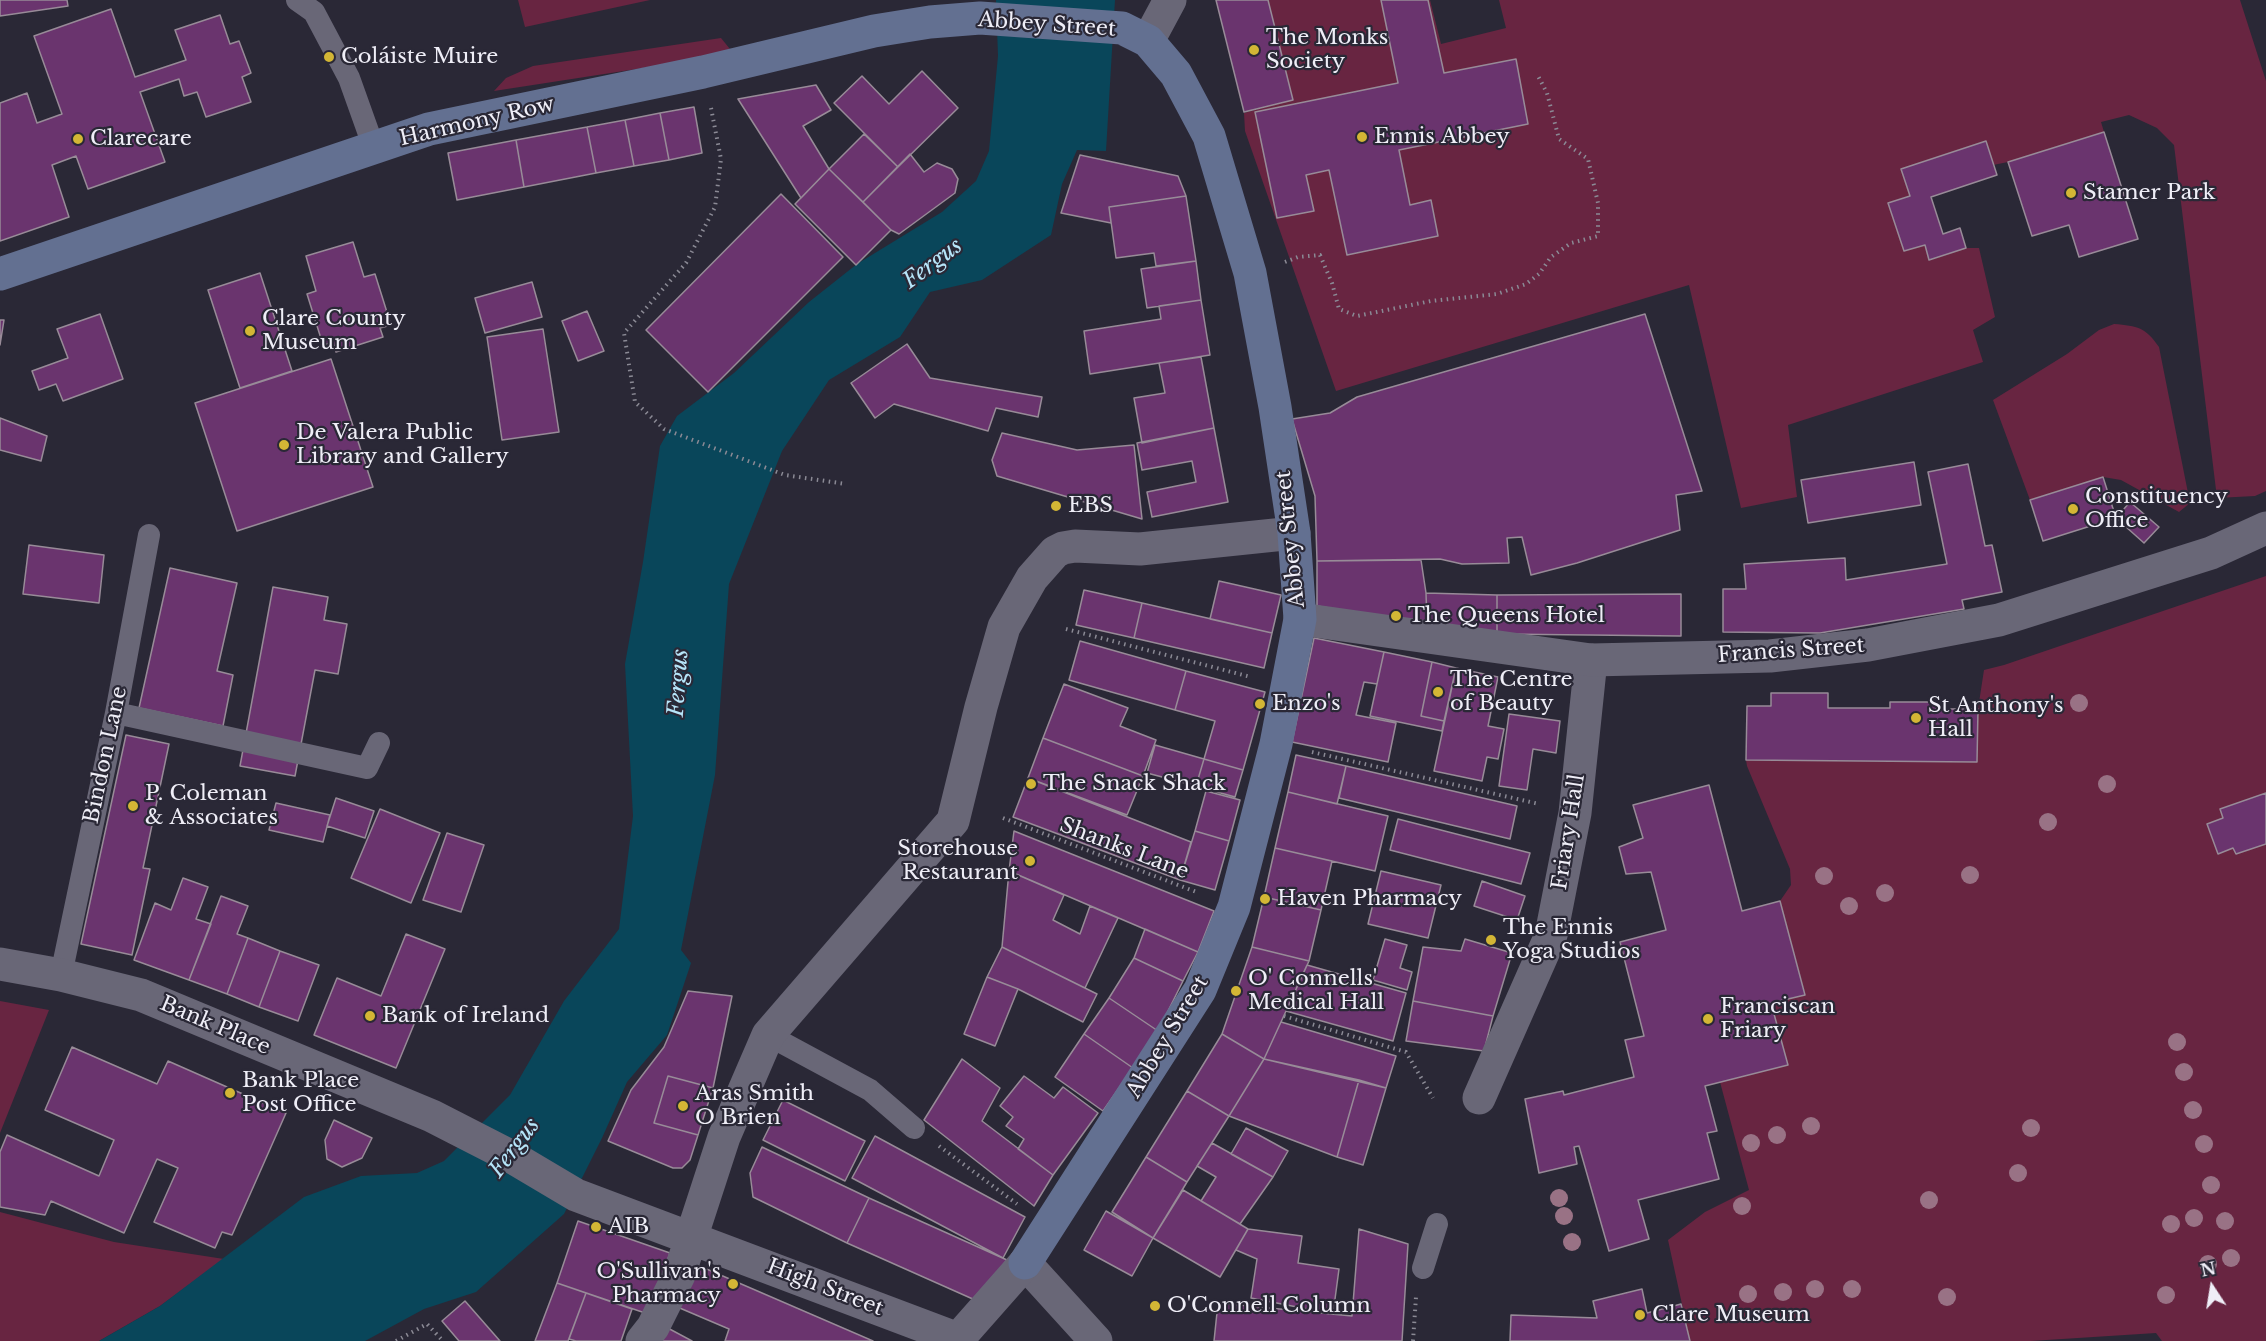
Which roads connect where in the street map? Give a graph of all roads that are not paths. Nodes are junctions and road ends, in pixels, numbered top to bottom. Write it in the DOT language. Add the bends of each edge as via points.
graph roads {
  1 [pos="297,0"];
  2 [pos="1170,0"];
  3 [pos="933,11"];
  4 [pos="1135,35"];
  5 [pos="374,148"];
  6 [pos="0,274"];
  7 [pos="2266,528"];
  8 [pos="1294,532"];
  9 [pos="149,536"];
  10 [pos="1300,619"];
  11 [pos="1591,660"];
  12 [pos="116,713"];
  13 [pos="379,743"];
  14 [pos="0,964"];
  15 [pos="61,975"];
  16 [pos="768,1035"];
  17 [pos="1479,1098"];
  18 [pos="914,1128"];
  19 [pos="1437,1224"];
  20 [pos="693,1238"];
  21 [pos="1025,1263"];
  22 [pos="1423,1268"];
  23 [pos="958,1340"];
  24 [pos="642,1341"];
  25 [pos="1096,1341"];
  1 -- 5 [label="lane" via="314,12 349,78"];
  2 -- 4 [label="street"];
  3 -- 4 [label="main road, Abbey Street"];
  3 -- 5 [label="main road, Harmony Row" via="874,31 703,72 429,129"];
  4 -- 8 [label="main road, Abbey Street" via="1176,74 1209,136 1250,273"];
  5 -- 6 [label="main road, Harmony Row"];
  7 -- 11 [label="street, Francis Street" via="2211,553 1999,620 1868,645 1770,656"];
  8 -- 10 [label="main road, Abbey Street"];
  8 -- 16 [label="street" via="1140,549 1075,546 1055,552 1032,579 1004,627 953,822"];
  9 -- 12 [label="lane, Bindon Lane"];
  10 -- 11 [label="street, Francis Street"];
  10 -- 21 [label="main road, Abbey Street" via="1276,744 1234,907 1200,990"];
  11 -- 17 [label="street, Friary Hall" via="1575,813 1551,935"];
  12 -- 13 [label="lane" via="367,768"];
  12 -- 15 [label="lane, Bindon Lane"];
  14 -- 15 [label="street, Bank Place"];
  15 -- 20 [label="street, Bank Place" via="141,995 432,1116 576,1195"];
  16 -- 18 [label="lane" via="870,1090"];
  16 -- 20 [label="street" via="724,1137"];
  19 -- 22 [label="lane"];
  20 -- 23 [label="street, High Street"];
  20 -- 24 [label="street" via="679,1275"];
  21 -- 23 [label="street, High Street"];
  21 -- 25 [label="street"];
}
